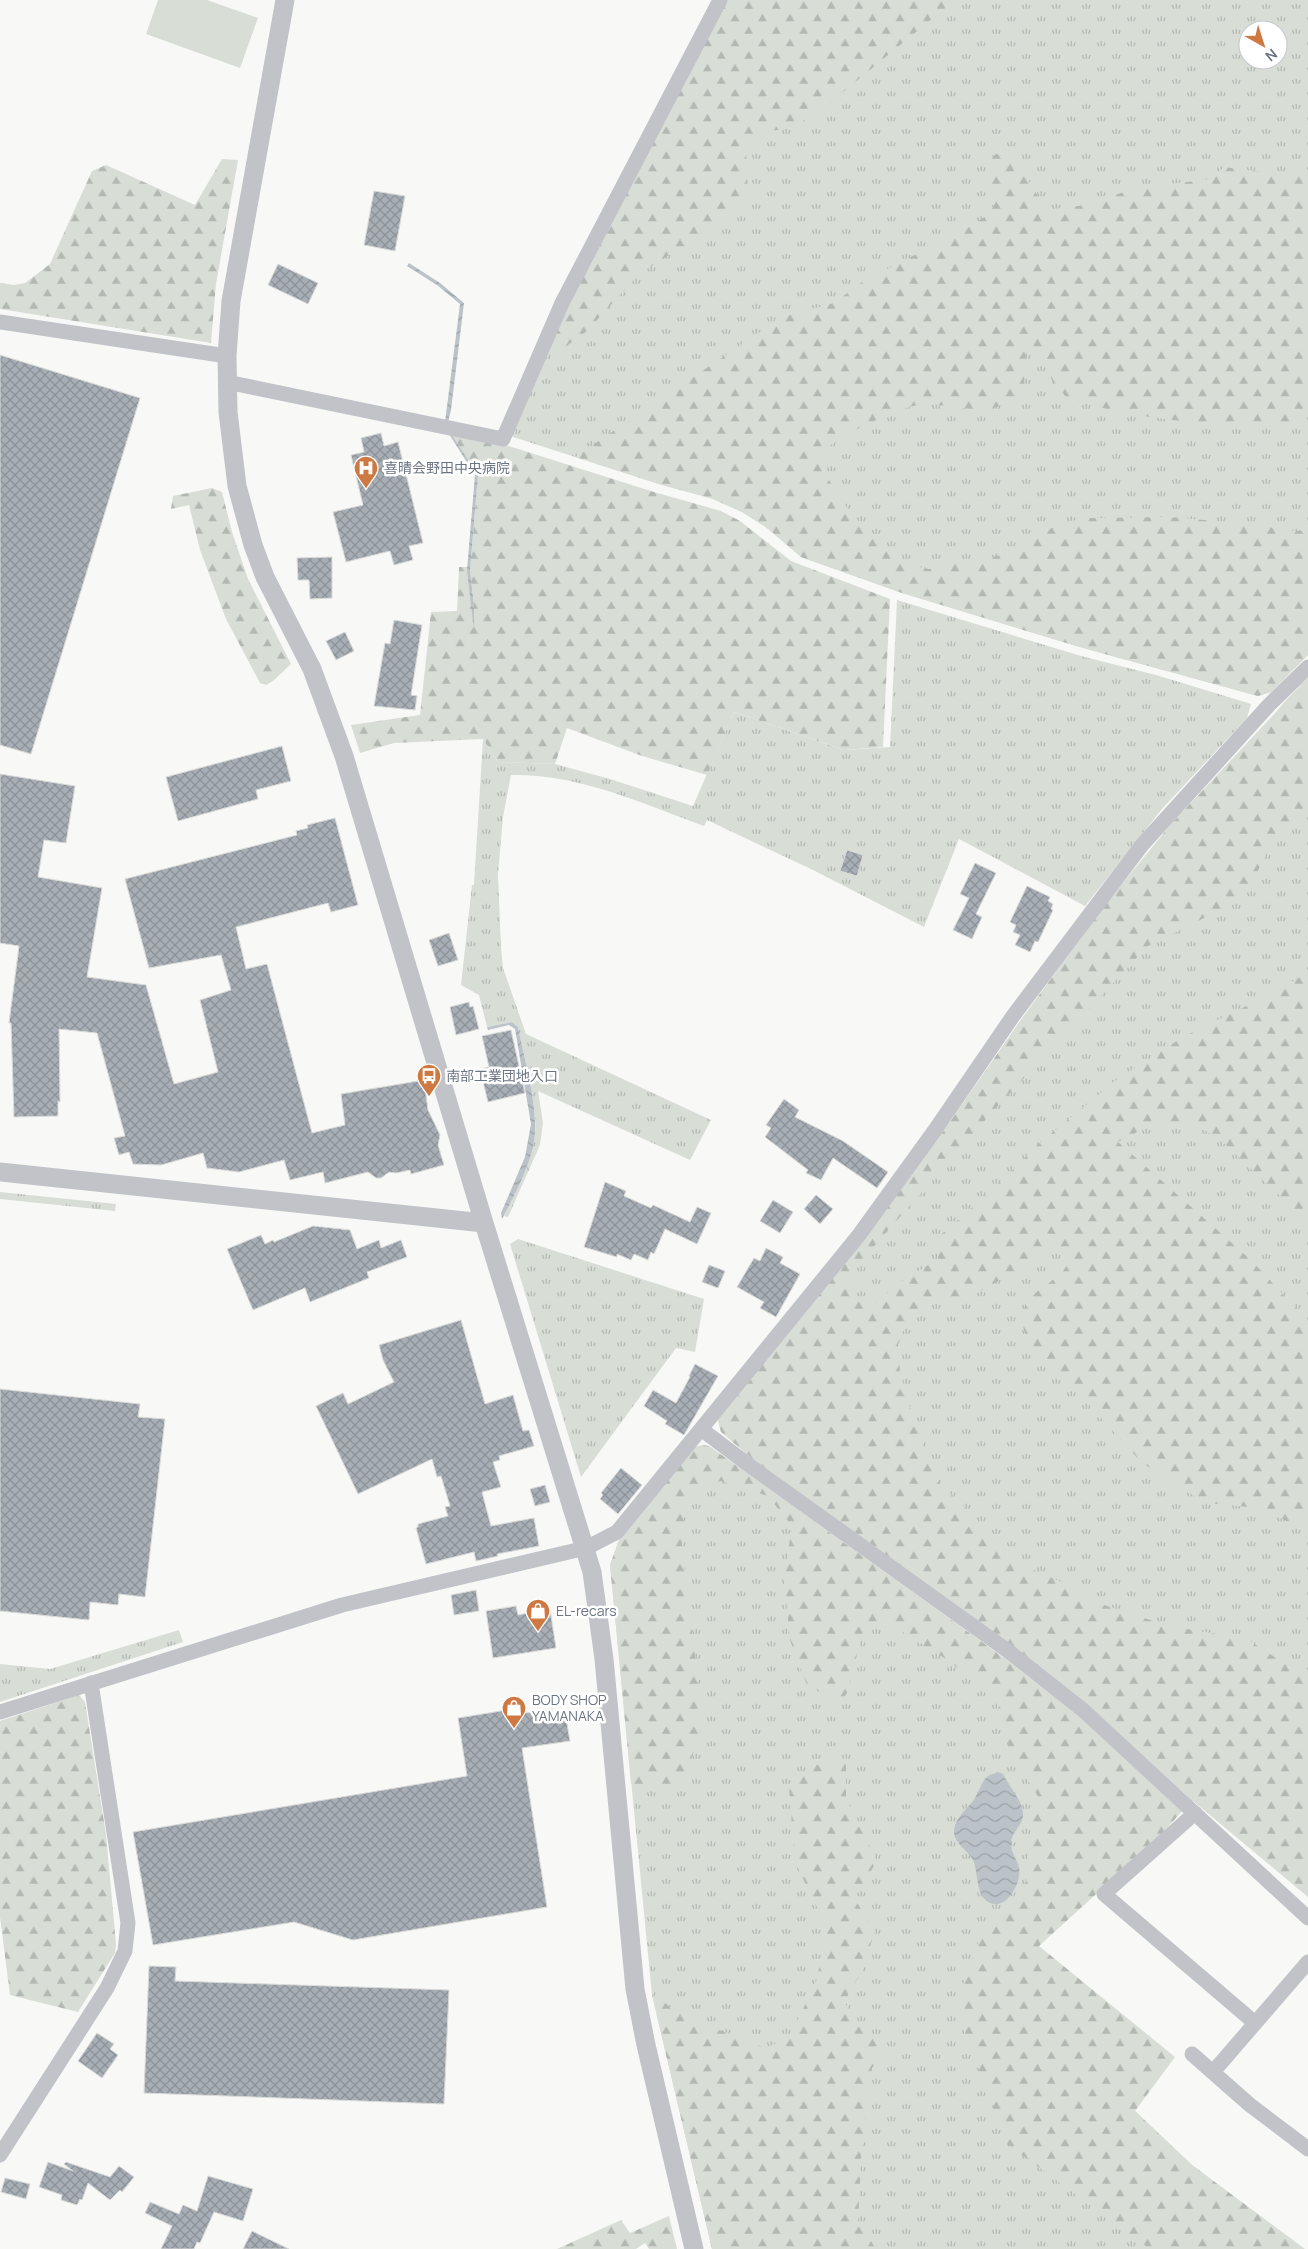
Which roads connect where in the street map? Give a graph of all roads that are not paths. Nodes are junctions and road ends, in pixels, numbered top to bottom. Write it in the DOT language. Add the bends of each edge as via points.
graph roads {
  1 [pos="284,0"];
  2 [pos="720,0"];
  3 [pos="0,322"];
  4 [pos="227,356"];
  5 [pos="227,382"];
  6 [pos="1308,667"];
  7 [pos="0,1172"];
  8 [pos="484,1223"];
  9 [pos="701,1429"];
  10 [pos="586,1548"];
  11 [pos="91,1683"];
  12 [pos="0,1712"];
  13 [pos="1195,1814"];
  14 [pos="1308,1918"];
  15 [pos="1308,1962"];
  16 [pos="1255,2023"];
  17 [pos="1192,2054"];
  18 [pos="1213,2072"];
  19 [pos="1308,2148"];
  20 [pos="0,2154"];
  21 [pos="694,2249"];
  1 -- 4 [label="street" via="231,300"];
  2 -- 5 [label="street" via="562,303 503,439"];
  3 -- 4 [label="street"];
  4 -- 5 [label="street"];
  5 -- 8 [label="street" via="232,452 248,530 265,577 326,702"];
  6 -- 9 [label="street" via="1142,845 1013,1016 859,1235"];
  7 -- 8 [label="street"];
  8 -- 10 [label="street"];
  9 -- 10 [label="street" via="617,1532"];
  9 -- 13 [label="street" via="1008,1651 1083,1710"];
  10 -- 11 [label="street" via="342,1605"];
  10 -- 21 [label="street" via="604,1659 635,1989"];
  11 -- 12 [label="street"];
  11 -- 20 [label="street" via="128,1923 125,1951 107,1988"];
  13 -- 14 [label="street"];
  13 -- 16 [label="street" via="1104,1894"];
  15 -- 16 [label="street"];
  16 -- 18 [label="street"];
  17 -- 18 [label="street"];
  18 -- 19 [label="street" via="1250,2105"];
}
